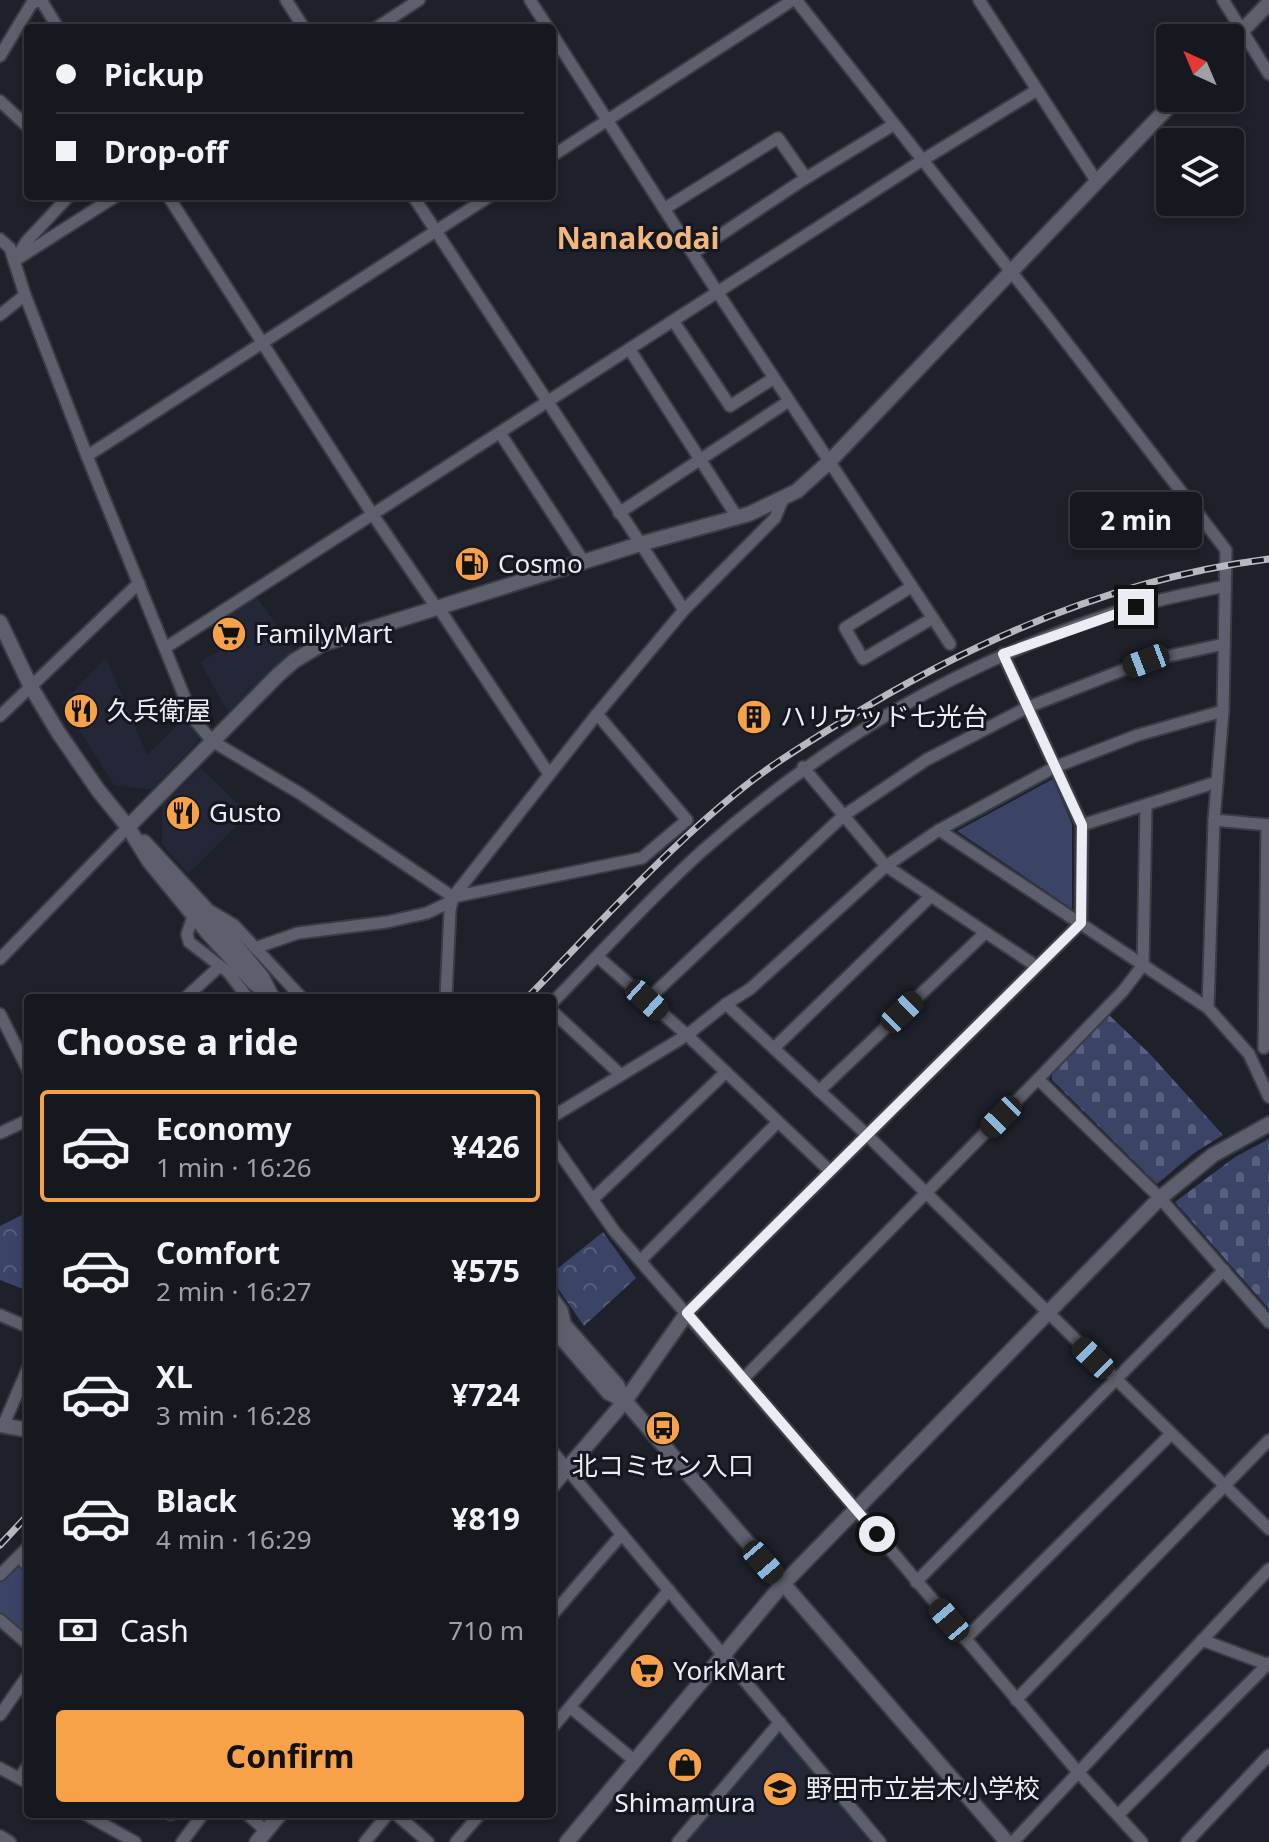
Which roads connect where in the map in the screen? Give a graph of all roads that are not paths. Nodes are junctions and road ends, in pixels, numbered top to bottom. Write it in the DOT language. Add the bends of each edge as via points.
graph roads {
  1 [pos="286,0"];
  2 [pos="419,0"];
  3 [pos="530,0"];
  4 [pos="794,0"];
  5 [pos="979,0"];
  6 [pos="1223,0"];
  7 [pos="42,1"];
  8 [pos="1269,3"];
  9 [pos="56,24"];
  10 [pos="301,24"];
  11 [pos="382,24"];
  12 [pos="545,24"];
  13 [pos="1238,24"];
  14 [pos="1244,29"];
  15 [pos="1244,34"];
  16 [pos="556,40"];
  17 [pos="0,56"];
  18 [pos="1269,74"];
  19 [pos="1037,90"];
  20 [pos="0,101"];
  21 [pos="1164,112"];
  22 [pos="607,120"];
  23 [pos="24,123"];
  24 [pos="893,125"];
  25 [pos="556,153"];
  26 [pos="921,161"];
  27 [pos="806,178"];
  28 [pos="1097,182"];
  29 [pos="65,200"];
  30 [pos="110,200"];
  31 [pos="171,200"];
  32 [pos="416,200"];
  33 [pos="484,200"];
  34 [pos="664,209"];
  35 [pos="436,232"];
  36 [pos="0,239"];
  37 [pos="693,253"];
  38 [pos="14,261"];
  39 [pos="1010,272"];
  40 [pos="718,293"];
  41 [pos="25,295"];
  42 [pos="0,315"];
  43 [pos="674,322"];
  44 [pos="261,342"];
  45 [pos="630,350"];
  46 [pos="774,378"];
  47 [pos="789,401"];
  48 [pos="546,403"];
  49 [pos="500,433"];
  50 [pos="87,456"];
  51 [pos="700,460"];
  52 [pos="829,462"];
  53 [pos="783,499"];
  54 [pos="754,512"];
  55 [pos="619,513"];
  56 [pos="373,515"];
  57 [pos="737,517"];
  58 [pos="759,533"];
  59 [pos="640,544"];
  60 [pos="584,562"];
  61 [pos="139,583"];
  62 [pos="1225,586"];
  63 [pos="911,587"];
  64 [pos="437,607"];
  65 [pos="684,610"];
  66 [pos="933,618"];
  67 [pos="0,622"];
  68 [pos="950,644"];
  69 [pos="1224,644"];
  70 [pos="165,648"];
  71 [pos="1003,654"];
  72 [pos="31,687"];
  73 [pos="1028,707"];
  74 [pos="1223,711"];
  75 [pos="597,714"];
  76 [pos="0,716"];
  77 [pos="212,741"];
  78 [pos="803,767"];
  79 [pos="1055,767"];
  80 [pos="549,774"];
  81 [pos="1217,782"];
  82 [pos="1146,805"];
  83 [pos="843,816"];
  84 [pos="1214,820"];
  85 [pos="1082,825"];
  86 [pos="1268,825"];
  87 [pos="128,827"];
  88 [pos="939,830"];
  89 [pos="886,866"];
  90 [pos="931,896"];
  91 [pos="452,899"];
  92 [pos="199,911"];
  93 [pos="1081,923"];
  94 [pos="985,933"];
  95 [pos="255,948"];
  96 [pos="598,957"];
  97 [pos="0,959"];
  98 [pos="1143,965"];
  99 [pos="220,966"];
  100 [pos="1036,966"];
  101 [pos="189,994"];
  102 [pos="244,994"];
  103 [pos="269,994"];
  104 [pos="298,994"];
  105 [pos="446,994"];
  106 [pos="556,999"];
  107 [pos="647,1000"];
  108 [pos="726,1004"];
  109 [pos="1208,1008"];
  110 [pos="0,1014"];
  111 [pos="556,1015"];
  112 [pos="687,1035"];
  113 [pos="1267,1047"];
  114 [pos="774,1048"];
  115 [pos="1249,1054"];
  116 [pos="24,1062"];
  117 [pos="726,1072"];
  118 [pos="621,1075"];
  119 [pos="1038,1079"];
  120 [pos="819,1091"];
  121 [pos="1269,1097"];
  122 [pos="556,1115"];
  123 [pos="24,1121"];
  124 [pos="778,1122"];
  125 [pos="1269,1124"];
  126 [pos="1,1130"];
  127 [pos="867,1135"];
  128 [pos="556,1148"];
  129 [pos="830,1171"];
  130 [pos="926,1193"];
  131 [pos="1160,1198"];
  132 [pos="593,1199"];
  133 [pos="641,1260"];
  134 [pos="1224,1270"];
  135 [pos="556,1302"];
  136 [pos="687,1313"];
  137 [pos="1048,1313"];
  138 [pos="0,1315"];
  139 [pos="1269,1322"];
  140 [pos="24,1325"];
  141 [pos="557,1329"];
  142 [pos="24,1377"];
  143 [pos="743,1379"];
  144 [pos="1116,1380"];
  145 [pos="625,1401"];
  146 [pos="2,1426"];
  147 [pos="24,1429"];
  148 [pos="1171,1434"];
  149 [pos="1269,1440"];
  150 [pos="556,1456"];
  151 [pos="567,1468"];
  152 [pos="556,1481"];
  153 [pos="1225,1486"];
  154 [pos="857,1510"];
  155 [pos="1269,1529"];
  156 [pos="622,1534"];
  157 [pos="24,1562"];
  158 [pos="1269,1569"];
  159 [pos="0,1575"];
  160 [pos="916,1582"];
  161 [pos="782,1585"];
  162 [pos="669,1590"];
  163 [pos="556,1610"];
  164 [pos="0,1620"];
  165 [pos="965,1639"];
  166 [pos="1202,1640"];
  167 [pos="24,1641"];
  168 [pos="725,1654"];
  169 [pos="1268,1664"];
  170 [pos="24,1679"];
  171 [pos="5,1697"];
  172 [pos="1016,1700"];
  173 [pos="570,1707"];
  174 [pos="0,1715"];
  175 [pos="780,1722"];
  176 [pos="556,1723"];
  177 [pos="1269,1755"];
  178 [pos="635,1761"];
  179 [pos="0,1768"];
  180 [pos="1078,1772"];
  181 [pos="24,1780"];
  182 [pos="1118,1815"];
  183 [pos="104,1818"];
  184 [pos="200,1818"];
  185 [pos="249,1818"];
  186 [pos="277,1818"];
  187 [pos="385,1818"];
  188 [pos="401,1818"];
  189 [pos="477,1818"];
  190 [pos="0,1836"];
  191 [pos="261,1837"];
  192 [pos="10,1842"];
  193 [pos="135,1842"];
  194 [pos="182,1842"];
  195 [pos="365,1842"];
  196 [pos="428,1842"];
  197 [pos="456,1842"];
  198 [pos="567,1842"];
  199 [pos="678,1842"];
  200 [pos="880,1842"];
  201 [pos="1010,1842"];
  202 [pos="1142,1842"];
  203 [pos="1187,1842"];
  1 -- 10 [label="street"];
  2 -- 11 [label="street"];
  3 -- 12 [label="street"];
  4 -- 22 [label="street"];
  4 -- 24 [label="street"];
  5 -- 19 [label="street"];
  6 -- 13 [label="street"];
  7 -- 9 [label="street"];
  7 -- 17 [label="street" via="32,3"];
  8 -- 14 [label="street"];
  15 -- 18 [label="street"];
  16 -- 22 [label="street"];
  19 -- 26 [label="street"];
  19 -- 28 [label="street"];
  20 -- 23 [label="street"];
  21 -- 28 [label="street"];
  22 -- 25 [label="street"];
  22 -- 34 [label="street"];
  24 -- 26 [label="street"];
  24 -- 27 [label="street"];
  26 -- 39 [label="street"];
  26 -- 40 [label="street"];
  27 -- 34 [label="street" via="778,138"];
  27 -- 37 [label="street"];
  28 -- 39 [label="street"];
  29 -- 38 [label="street"];
  30 -- 38 [label="street"];
  31 -- 44 [label="street"];
  32 -- 35 [label="street"];
  33 -- 35 [label="street"];
  34 -- 37 [label="street"];
  35 -- 44 [label="street"];
  35 -- 48 [label="street"];
  36 -- 38 [label="street"];
  37 -- 40 [label="street"];
  38 -- 41 [label="street"];
  39 -- 52 [label="street"];
  39 -- 62 [label="street" via="1226,550"];
  40 -- 43 [label="street"];
  40 -- 46 [label="street"];
  41 -- 42 [label="street"];
  41 -- 50 [label="street"];
  43 -- 45 [label="street"];
  43 -- 46 [label="street" via="730,406"];
  44 -- 50 [label="street"];
  44 -- 56 [label="street"];
  45 -- 48 [label="street"];
  45 -- 51 [label="street"];
  46 -- 47 [label="street"];
  47 -- 51 [label="street"];
  47 -- 52 [label="street"];
  48 -- 49 [label="street"];
  48 -- 55 [label="street"];
  49 -- 56 [label="street"];
  49 -- 60 [label="street"];
  50 -- 61 [label="street"];
  51 -- 55 [label="street"];
  51 -- 57 [label="street"];
  52 -- 53 [label="street"];
  52 -- 63 [label="street"];
  53 -- 54 [label="street"];
  53 -- 58 [label="street" via="775,518"];
  54 -- 57 [label="street"];
  54 -- 58 [label="street"];
  55 -- 59 [label="street"];
  56 -- 64 [label="street"];
  56 -- 70 [label="street"];
  57 -- 59 [label="street"];
  58 -- 65 [label="street"];
  59 -- 60 [label="street"];
  59 -- 65 [label="street"];
  60 -- 64 [label="street"];
  61 -- 70 [label="street"];
  61 -- 72 [label="street"];
  62 -- 69 [label="street"];
  62 -- 71 [label="street" via="1115,612"];
  63 -- 66 [label="street"];
  63 -- 66 [label="street" via="845,628 863,659"];
  64 -- 77 [label="street" via="341,636 306,653"];
  64 -- 80 [label="street"];
  65 -- 75 [label="street"];
  66 -- 68 [label="street"];
  67 -- 72 [label="street"];
  69 -- 73 [label="street" via="1146,661"];
  69 -- 74 [label="street"];
  70 -- 77 [label="street" via="193,718"];
  71 -- 73 [label="street"];
  71 -- 78 [label="street" via="902,705"];
  72 -- 76 [label="street"];
  72 -- 87 [label="street" via="77,761"];
  73 -- 79 [label="street"];
  73 -- 83 [label="street" via="926,760"];
  74 -- 79 [label="street" via="1138,735"];
  74 -- 81 [label="street"];
  75 -- 80 [label="street"];
  75 -- 91 [label="street" via="687,820 642,858"];
  77 -- 87 [label="street"];
  77 -- 91 [label="street" via="301,794"];
  78 -- 83 [label="street"];
  78 -- 96 [label="street" via="700,853"];
  79 -- 85 [label="street"];
  79 -- 88 [label="street"];
  80 -- 91 [label="street"];
  81 -- 82 [label="street"];
  81 -- 84 [label="street"];
  82 -- 85 [label="street"];
  82 -- 98 [label="street"];
  83 -- 89 [label="street"];
  83 -- 107 [label="street"];
  84 -- 86 [label="street"];
  84 -- 109 [label="street"];
  85 -- 93 [label="street"];
  86 -- 113 [label="street"];
  87 -- 92 [label="street" via="149,861"];
  87 -- 97 [label="street"];
  88 -- 89 [label="street"];
  88 -- 93 [label="street"];
  89 -- 90 [label="street"];
  89 -- 108 [label="street" via="750,989"];
  90 -- 94 [label="street"];
  90 -- 114 [label="street"];
  91 -- 95 [label="street" via="427,913 298,933"];
  91 -- 105 [label="street"];
  92 -- 95 [label="street" via="234,925"];
  92 -- 99 [label="street" via="187,934 189,942"];
  92 -- 103 [label="street" via="254,983"];
  93 -- 98 [label="street"];
  93 -- 100 [label="street"];
  94 -- 100 [label="street"];
  94 -- 120 [label="street"];
  95 -- 104 [label="street"];
  96 -- 106 [label="street"];
  96 -- 107 [label="street"];
  98 -- 109 [label="street"];
  98 -- 119 [label="street"];
  99 -- 101 [label="street"];
  99 -- 102 [label="street"];
  100 -- 127 [label="street"];
  107 -- 112 [label="street"];
  108 -- 112 [label="street"];
  108 -- 114 [label="street"];
  109 -- 115 [label="street"];
  110 -- 116 [label="street"];
  111 -- 118 [label="street"];
  112 -- 117 [label="street"];
  112 -- 118 [label="street"];
  113 -- 115 [label="street"];
  114 -- 120 [label="street"];
  115 -- 121 [label="street"];
  117 -- 124 [label="street"];
  117 -- 132 [label="street"];
  118 -- 122 [label="street"];
  119 -- 130 [label="street"];
  119 -- 131 [label="street"];
  120 -- 127 [label="street"];
  123 -- 126 [label="street"];
  124 -- 129 [label="street"];
  124 -- 133 [label="street"];
  125 -- 131 [label="street" via="1213,1155"];
  127 -- 129 [label="street"];
  127 -- 130 [label="street"];
  128 -- 132 [label="street"];
  129 -- 136 [label="street"];
  130 -- 137 [label="street"];
  130 -- 143 [label="street"];
  131 -- 134 [label="street"];
  131 -- 137 [label="street"];
  132 -- 133 [label="street"];
  133 -- 136 [label="street"];
  134 -- 139 [label="street"];
  134 -- 144 [label="street"];
  135 -- 141 [label="street" via="562,1310"];
  136 -- 143 [label="street"];
  136 -- 145 [label="street"];
  137 -- 144 [label="street"];
  137 -- 154 [label="street"];
  138 -- 140 [label="street"];
  141 -- 145 [label="street" via="609,1393"];
  142 -- 146 [label="street"];
  143 -- 154 [label="street"];
  144 -- 148 [label="street"];
  144 -- 160 [label="street"];
  145 -- 151 [label="street"];
  145 -- 161 [label="street"];
  146 -- 147 [label="street"];
  148 -- 153 [label="street"];
  148 -- 165 [label="street"];
  149 -- 153 [label="street"];
  150 -- 151 [label="street"];
  151 -- 152 [label="street"];
  151 -- 156 [label="street"];
  153 -- 155 [label="street"];
  153 -- 172 [label="street"];
  154 -- 160 [label="street"];
  154 -- 161 [label="street"];
  156 -- 162 [label="street"];
  156 -- 163 [label="street"];
  157 -- 159 [label="street"];
  158 -- 166 [label="street"];
  160 -- 165 [label="street"];
  161 -- 168 [label="street"];
  161 -- 201 [label="street"];
  162 -- 168 [label="street"];
  162 -- 173 [label="street"];
  164 -- 167 [label="street"];
  165 -- 172 [label="street"];
  166 -- 169 [label="street"];
  166 -- 180 [label="street"];
  168 -- 175 [label="street"];
  168 -- 178 [label="street"];
  169 -- 182 [label="street"];
  170 -- 171 [label="street"];
  171 -- 174 [label="street"];
  172 -- 180 [label="street"];
  173 -- 176 [label="street"];
  173 -- 178 [label="street"];
  175 -- 199 [label="street"];
  175 -- 200 [label="street"];
  177 -- 203 [label="street"];
  178 -- 198 [label="street"];
  179 -- 181 [label="street"];
  180 -- 182 [label="street"];
  180 -- 201 [label="street"];
  182 -- 202 [label="street"];
  183 -- 193 [label="street"];
  184 -- 194 [label="street"];
  185 -- 191 [label="street"];
  186 -- 191 [label="street"];
  187 -- 195 [label="street"];
  188 -- 196 [label="street"];
  189 -- 197 [label="street"];
  190 -- 192 [label="street"];
}
